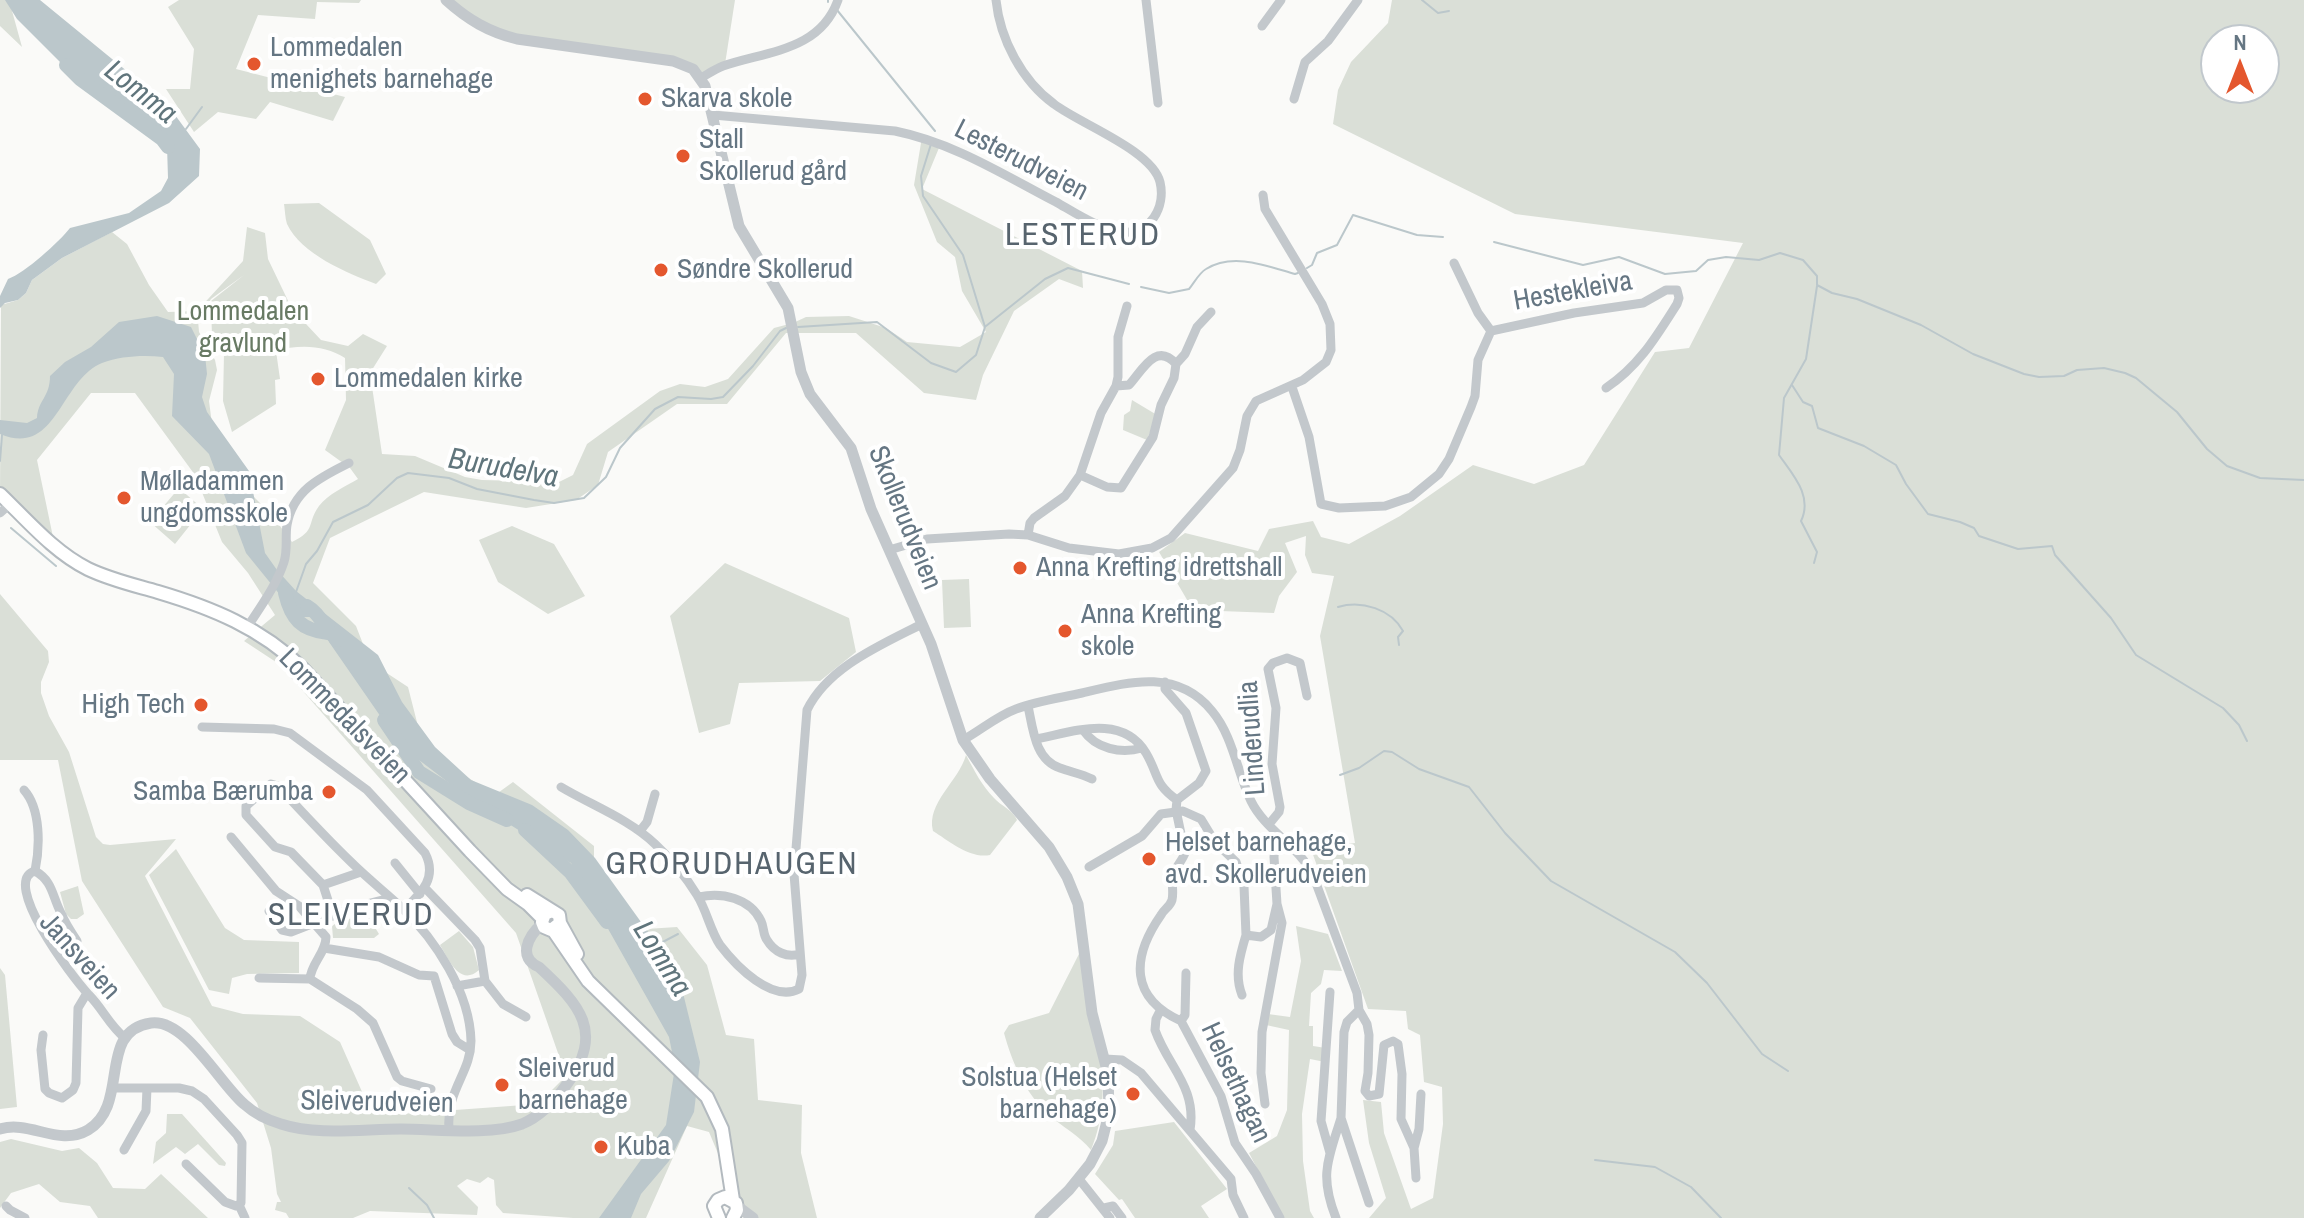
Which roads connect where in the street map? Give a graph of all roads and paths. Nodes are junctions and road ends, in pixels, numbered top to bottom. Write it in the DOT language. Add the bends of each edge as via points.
graph roads {
  1 [pos="446,0"];
  2 [pos="996,0"];
  3 [pos="1146,0"];
  4 [pos="1281,0"];
  5 [pos="1358,0"];
  6 [pos="835,7"];
  7 [pos="1262,26"];
  8 [pos="701,78"];
  9 [pos="1294,99"];
  10 [pos="1158,103"];
  11 [pos="713,115"];
  12 [pos="1263,195"];
  13 [pos="1454,263"];
  14 [pos="1127,306"];
  15 [pos="1211,312"];
  16 [pos="1491,331"];
  17 [pos="1176,364"];
  18 [pos="1116,386"];
  19 [pos="1292,387"];
  20 [pos="1606,388"];
  21 [pos="349,463"];
  22 [pos="1080,475"];
  23 [pos="0,494"];
  24 [pos="5,508"];
  25 [pos="1028,535"];
  26 [pos="889,550"];
  27 [pos="922,624"];
  28 [pos="248,626"];
  29 [pos="1165,682"];
  30 [pos="1307,696"];
  31 [pos="1028,706"];
  32 [pos="202,727"];
  33 [pos="1083,730"];
  34 [pos="1036,739"];
  35 [pos="963,740"];
  36 [pos="1142,748"];
  37 [pos="1092,779"];
  38 [pos="561,787"];
  39 [pos="24,790"];
  40 [pos="655,794"];
  41 [pos="1176,805"];
  42 [pos="1270,823"];
  43 [pos="640,831"];
  44 [pos="1276,833"];
  45 [pos="231,837"];
  46 [pos="395,863"];
  47 [pos="1089,867"];
  48 [pos="35,871"];
  49 [pos="361,872"];
  50 [pos="15,877"];
  51 [pos="323,885"];
  52 [pos="422,891"];
  53 [pos="699,897"];
  54 [pos="390,898"];
  55 [pos="1277,904"];
  56 [pos="404,910"];
  57 [pos="269,911"];
  58 [pos="333,916"];
  59 [pos="550,923"];
  60 [pos="313,924"];
  61 [pos="1246,935"];
  62 [pos="77,941"];
  63 [pos="324,948"];
  64 [pos="44,953"];
  65 [pos="800,954"];
  66 [pos="1186,973"];
  67 [pos="259,978"];
  68 [pos="310,979"];
  69 [pos="485,981"];
  70 [pos="457,986"];
  71 [pos="1330,992"];
  72 [pos="87,993"];
  73 [pos="1242,995"];
  74 [pos="1359,1010"];
  75 [pos="1160,1011"];
  76 [pos="526,1017"];
  77 [pos="1181,1021"];
  78 [pos="43,1035"];
  79 [pos="125,1038"];
  80 [pos="470,1050"];
  81 [pos="1105,1059"];
  82 [pos="114,1088"];
  83 [pos="147,1088"];
  84 [pos="431,1089"];
  85 [pos="1421,1094"];
  86 [pos="1265,1104"];
  87 [pos="1341,1118"];
  88 [pos="0,1129"];
  89 [pos="449,1129"];
  90 [pos="1190,1130"];
  91 [pos="1414,1148"];
  92 [pos="124,1150"];
  93 [pos="726,1151"];
  94 [pos="1330,1153"];
  95 [pos="186,1164"];
  96 [pos="1416,1178"];
  97 [pos="1079,1179"];
  98 [pos="1369,1203"];
  99 [pos="239,1205"];
  100 [pos="6,1206"];
  101 [pos="734,1208"];
  102 [pos="1104,1208"];
  103 [pos="716,1212"];
  104 [pos="25,1218"];
  105 [pos="245,1218"];
  106 [pos="753,1218"];
  107 [pos="1040,1218"];
  108 [pos="1110,1218"];
  109 [pos="1122,1218"];
  110 [pos="1244,1218"];
  111 [pos="1280,1218"];
  112 [pos="1336,1218"];
  1 -- 8 [label="street" via="497,34 673,61"];
  2 -- 11 [label="street, Lesterudveien" via="1003,31 1029,79 1052,104 1153,168 1159,178 1160,205 1146,227 1132,232 1102,227 979,161 922,137"];
  3 -- 10 [label="street"];
  4 -- 7 [label="street"];
  5 -- 9 [label="street" via="1305,62"];
  6 -- 8 [label="street" via="817,32 786,50 722,66"];
  8 -- 11 [label="street, Skollerudveien"];
  11 -- 26 [label="street, Skollerudveien" via="739,226 788,308 805,382 851,448"];
  12 -- 19 [label="street" via="1265,209 1322,304 1332,337 1326,362"];
  13 -- 16 [label="street, Hestekleiva"];
  14 -- 18 [label="street" via="1118,337"];
  15 -- 17 [label="street"];
  16 -- 19 [label="street, Hestekleiva" via="1478,360 1475,396 1445,468 1399,503 1354,508 1321,504 1309,437"];
  16 -- 20 [label="street, Hestekleiva" via="1643,303 1677,290 1677,304 1645,355"];
  17 -- 18 [label="street" via="1159,355 1129,385"];
  17 -- 22 [label="street" via="1153,437 1121,488"];
  18 -- 22 [label="street"];
  19 -- 25 [label="street" via="1263,397 1250,408 1233,468 1162,544 1104,553"];
  21 -- 28 [label="street" via="321,476 293,504 281,571"];
  22 -- 25 [label="street" via="1065,496 1034,518"];
  23 -- 24 [label="main road, Lommedalsveien"];
  24 -- 28 [label="main road, Lommedalsveien" via="79,555"];
  25 -- 26 [label="street" via="940,537"];
  26 -- 27 [label="street, Skollerudveien"];
  27 -- 35 [label="street, Skollerudveien"];
  27 -- 65 [label="street" via="850,664 821,687 807,710 794,874"];
  28 -- 59 [label="main road, Lommedalsveien" via="302,668 470,851"];
  29 -- 31 [label="street" via="1129,682"];
  29 -- 41 [label="street" via="1186,713 1206,771"];
  29 -- 42 [label="street" via="1185,689 1213,712 1251,802"];
  30 -- 42 [label="street, Linderudlia" via="1300,663 1287,658 1268,669 1276,708 1272,764 1280,807"];
  31 -- 34 [label="street"];
  31 -- 35 [label="street"];
  32 -- 52 [label="street" via="274,729 305,742 367,790 425,853 430,870"];
  33 -- 34 [label="street"];
  33 -- 36 [label="street" via="1124,732"];
  33 -- 36 [label="street" via="1098,745 1124,751"];
  34 -- 37 [label="street" via="1049,764"];
  35 -- 81 [label="street, Skollerudveien" via="1067,877 1078,904 1092,1013"];
  36 -- 41 [label="street"];
  38 -- 43 [label="street"];
  39 -- 48 [label="street" via="33,802 39,851"];
  40 -- 43 [label="street"];
  41 -- 47 [label="street" via="1142,836"];
  41 -- 61 [label="street" via="1201,819 1240,869"];
  41 -- 75 [label="street, Helsethagan" via="1185,853 1174,873 1172,900 1141,958 1145,994"];
  42 -- 44 [label="street"];
  43 -- 53 [label="street"];
  44 -- 55 [label="street"];
  44 -- 74 [label="street" via="1313,875"];
  45 -- 60 [label="street" via="276,891 299,906"];
  46 -- 52 [label="street"];
  48 -- 50 [label="street"];
  48 -- 62 [label="street, Jansveien" via="51,884"];
  49 -- 51 [label="street"];
  49 -- 51 [label="street" via="271,784 246,806 246,815 275,847 291,852"];
  49 -- 54 [label="street"];
  51 -- 58 [label="street"];
  52 -- 56 [label="street"];
  52 -- 69 [label="street" via="475,940"];
  53 -- 65 [label="street" via="729,895 761,920 766,939 779,952"];
  53 -- 65 [label="street" via="721,946 762,986 789,994 799,989"];
  54 -- 56 [label="street"];
  54 -- 58 [label="street"];
  55 -- 61 [label="street" via="1271,930 1261,937"];
  55 -- 86 [label="street" via="1282,923 1262,1032"];
  56 -- 70 [label="street"];
  57 -- 60 [label="street" via="286,933"];
  58 -- 60 [label="street"];
  59 -- 89 [label="street, Sleiverudveien" via="532,933 526,947 529,959 574,1002 584,1021 586,1046 576,1072 549,1106 524,1123"];
  59 -- 93 [label="main road, Lommedalsveien" via="588,981 707,1097"];
  60 -- 63 [label="street" via="326,937"];
  61 -- 73 [label="street" via="1238,969"];
  63 -- 68 [label="street"];
  63 -- 80 [label="street" via="379,957 434,976 452,1034"];
  64 -- 72 [label="street, Jansveien"];
  66 -- 77 [label="street, Helsethagan"];
  67 -- 68 [label="street"];
  68 -- 84 [label="street" via="373,1023 397,1077"];
  69 -- 70 [label="street"];
  69 -- 76 [label="street" via="503,1004"];
  70 -- 80 [label="street"];
  71 -- 94 [label="street" via="1321,1121"];
  72 -- 78 [label="street" via="78,1008 76,1083 62,1098 45,1089"];
  72 -- 79 [label="street, Jansveien"];
  74 -- 87 [label="street" via="1344,1032"];
  74 -- 91 [label="street" via="1369,1035 1365,1091 1369,1096 1379,1094 1382,1049 1388,1042 1398,1044 1401,1119"];
  75 -- 77 [label="street, Helsethagan"];
  75 -- 90 [label="street, Helsethagan" via="1155,1030 1190,1097"];
  77 -- 111 [label="street, Helsethagan" via="1221,1096 1235,1143"];
  79 -- 82 [label="street"];
  79 -- 89 [label="street, Sleiverudveien" via="143,1025 167,1024 244,1104 266,1119 294,1128"];
  80 -- 89 [label="street" via="449,1102"];
  81 -- 90 [label="street" via="1129,1063"];
  81 -- 97 [label="street, Skollerudveien" via="1109,1113 1097,1153"];
  82 -- 83 [label="street"];
  82 -- 88 [label="street" via="97,1124 79,1134 57,1136 17,1126"];
  83 -- 92 [label="street" via="146,1111"];
  83 -- 99 [label="street" via="198,1094 237,1135 242,1149"];
  85 -- 91 [label="street"];
  87 -- 94 [label="street"];
  87 -- 98 [label="street"];
  90 -- 110 [label="street" via="1231,1179"];
  91 -- 96 [label="street"];
  93 -- 101 [label="main road"];
  93 -- 103 [label="main road"];
  94 -- 112 [label="street" via="1325,1181"];
  95 -- 99 [label="street" via="225,1202"];
  97 -- 102 [label="street"];
  97 -- 107 [label="street, Skollerudveien"];
  99 -- 105 [label="street"];
  100 -- 104 [label="street"];
  101 -- 103 [label="main road" via="725,1197"];
  101 -- 106 [label="street"];
  102 -- 108 [label="street"];
  102 -- 109 [label="street" via="1113,1206"];
}
